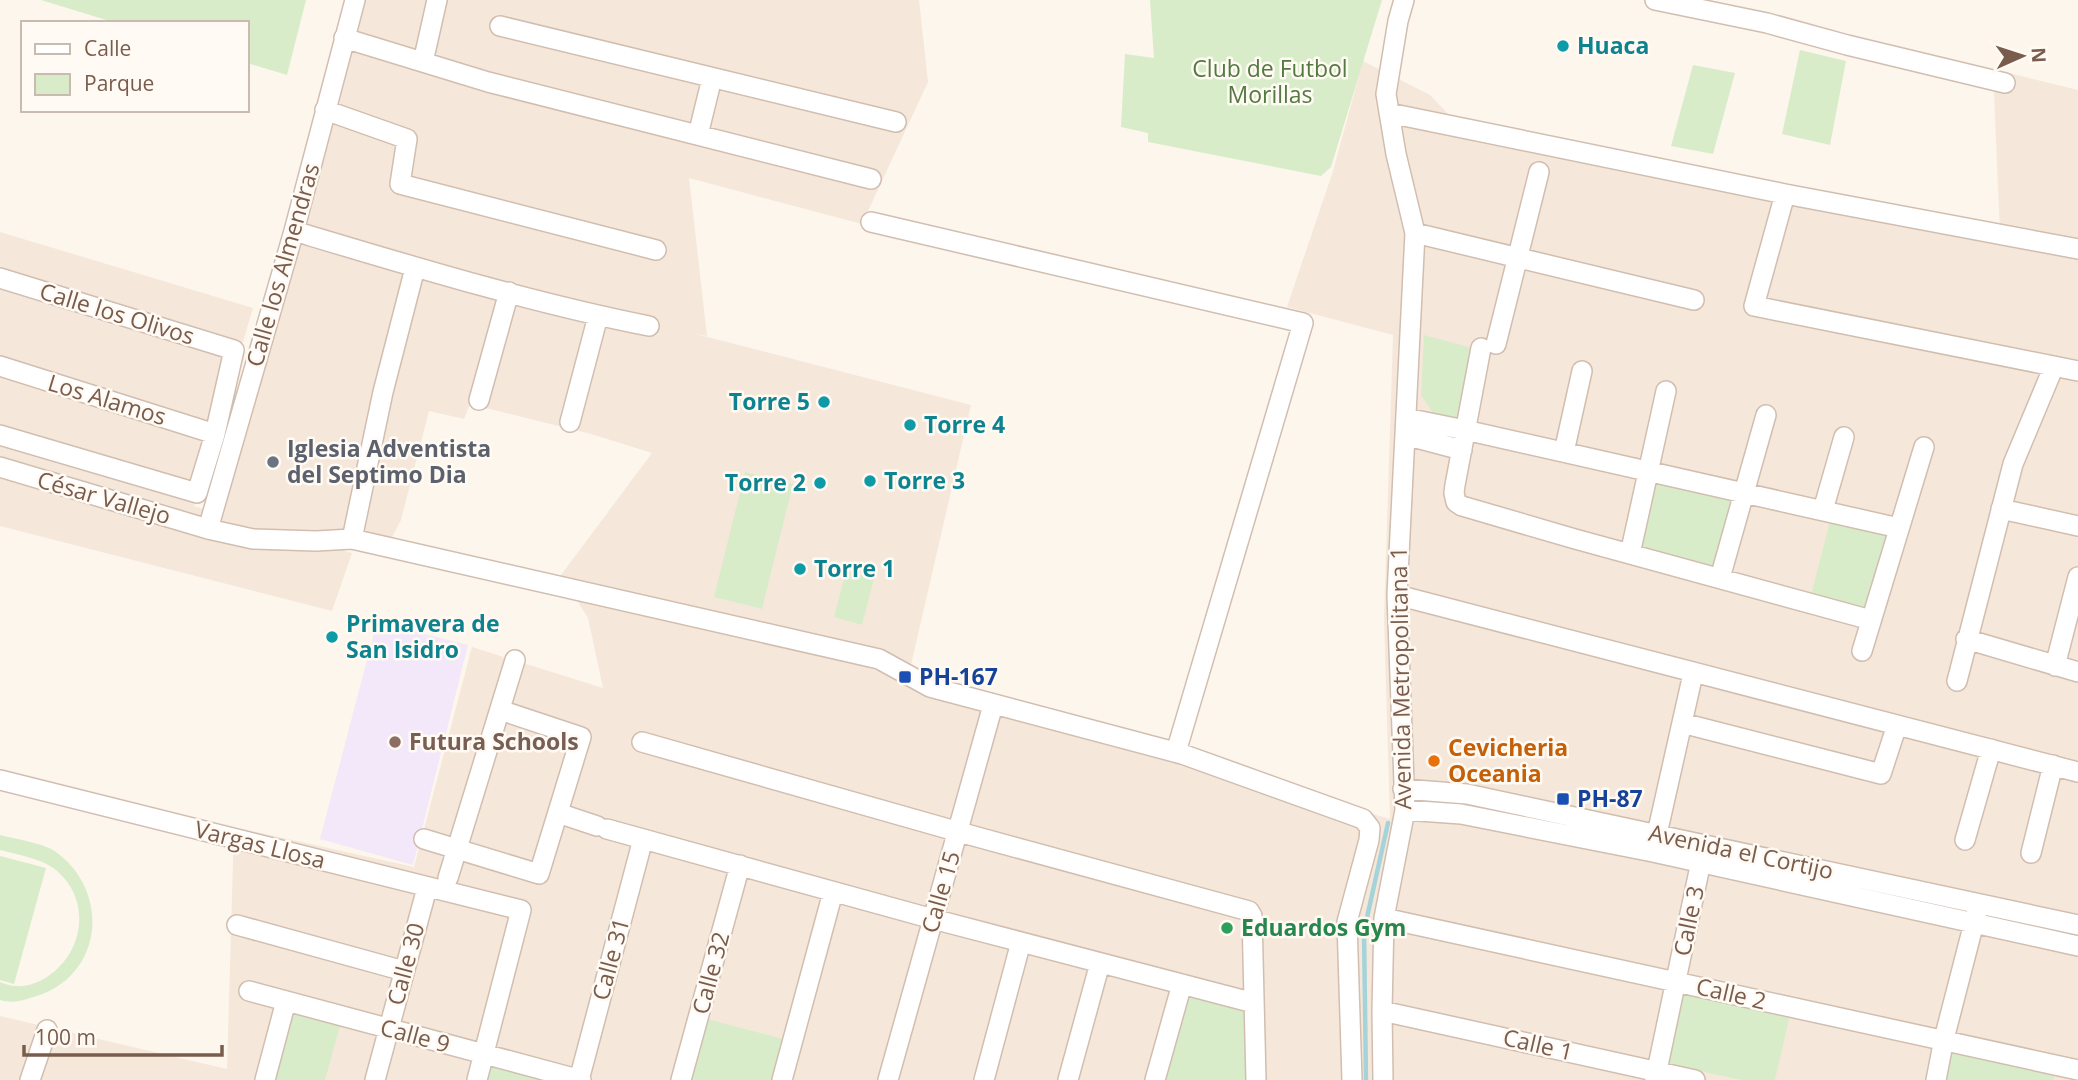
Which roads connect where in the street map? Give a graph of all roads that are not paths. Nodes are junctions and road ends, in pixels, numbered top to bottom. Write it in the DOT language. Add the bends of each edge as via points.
graph roads {
  1 [pos="355,0"];
  2 [pos="437,0"];
  3 [pos="1404,0"];
  4 [pos="1655,0"];
  5 [pos="500,26"];
  6 [pos="344,38"];
  7 [pos="423,62"];
  8 [pos="712,78"];
  9 [pos="2005,83"];
  10 [pos="325,110"];
  11 [pos="1389,113"];
  12 [pos="896,122"];
  13 [pos="698,135"];
  14 [pos="1539,172"];
  15 [pos="871,179"];
  16 [pos="1785,194"];
  17 [pos="871,222"];
  18 [pos="293,231"];
  19 [pos="1415,233"];
  20 [pos="2078,249"];
  21 [pos="656,250"];
  22 [pos="1518,258"];
  23 [pos="415,268"];
  24 [pos="0,278"];
  25 [pos="509,292"];
  26 [pos="1694,300"];
  27 [pos="598,316"];
  28 [pos="649,326"];
  29 [pos="0,366"];
  30 [pos="2054,366"];
  31 [pos="1582,371"];
  32 [pos="2078,371"];
  33 [pos="1666,391"];
  34 [pos="479,400"];
  35 [pos="1766,415"];
  36 [pos="569,422"];
  37 [pos="1405,427"];
  38 [pos="1465,430"];
  39 [pos="215,434"];
  40 [pos="0,435"];
  41 [pos="1844,437"];
  42 [pos="1924,447"];
  43 [pos="1462,450"];
  44 [pos="1564,452"];
  45 [pos="0,467"];
  46 [pos="1648,471"];
  47 [pos="1744,492"];
  48 [pos="2001,509"];
  49 [pos="1823,510"];
  50 [pos="2078,526"];
  51 [pos="1899,528"];
  52 [pos="208,529"];
  53 [pos="352,539"];
  54 [pos="1630,554"];
  55 [pos="1720,578"];
  56 [pos="2078,578"];
  57 [pos="1397,596"];
  58 [pos="1871,620"];
  59 [pos="1966,639"];
  60 [pos="1862,651"];
  61 [pos="515,660"];
  62 [pos="2055,666"];
  63 [pos="2078,673"];
  64 [pos="1693,674"];
  65 [pos="1957,681"];
  66 [pos="993,705"];
  67 [pos="500,710"];
  68 [pos="1682,723"];
  69 [pos="1897,725"];
  70 [pos="642,742"];
  71 [pos="1991,749"];
  72 [pos="1176,752"];
  73 [pos="2053,765"];
  74 [pos="2078,772"];
  75 [pos="0,780"];
  76 [pos="1404,789"];
  77 [pos="1405,810"];
  78 [pos="558,813"];
  79 [pos="959,832"];
  80 [pos="1657,834"];
  81 [pos="424,839"];
  82 [pos="643,839"];
  83 [pos="1965,840"];
  84 [pos="457,849"];
  85 [pos="2031,853"];
  86 [pos="1703,854"];
  87 [pos="740,865"];
  88 [pos="448,878"];
  89 [pos="427,888"];
  90 [pos="833,892"];
  91 [pos="1979,903"];
  92 [pos="1384,918"];
  93 [pos="933,919"];
  94 [pos="1974,923"];
  95 [pos="237,925"];
  96 [pos="2078,925"];
  97 [pos="1021,942"];
  98 [pos="2078,946"];
  99 [pos="1100,963"];
  100 [pos="404,971"];
  101 [pos="1676,981"];
  102 [pos="1182,984"];
  103 [pos="248,991"];
  104 [pos="286,1001"];
  105 [pos="1254,1003"];
  106 [pos="1382,1011"];
  107 [pos="389,1029"];
  108 [pos="47,1030"];
  109 [pos="1944,1039"];
  110 [pos="485,1055"];
  111 [pos="2078,1070"];
  112 [pos="1656,1076"];
  113 [pos="30,1080"];
  114 [pos="265,1080"];
  115 [pos="375,1080"];
  116 [pos="477,1080"];
  117 [pos="580,1080"];
  118 [pos="681,1080"];
  119 [pos="782,1080"];
  120 [pos="888,1080"];
  121 [pos="984,1080"];
  122 [pos="1068,1080"];
  123 [pos="1155,1080"];
  124 [pos="1256,1080"];
  125 [pos="1352,1080"];
  126 [pos="1383,1080"];
  127 [pos="1695,1080"];
  128 [pos="1936,1080"];
  1 -- 6 [label="street, Calle los Almendras"];
  2 -- 7 [label="street"];
  3 -- 11 [label="street, Avenida Metropolitana 1" via="1386,94"];
  4 -- 9 [label="street"];
  5 -- 8 [label="street"];
  6 -- 7 [label="street"];
  6 -- 10 [label="street, Calle los Almendras"];
  7 -- 13 [label="street"];
  8 -- 12 [label="street"];
  8 -- 13 [label="street"];
  10 -- 18 [label="street, Calle los Almendras"];
  10 -- 21 [label="street" via="407,139 400,184"];
  11 -- 16 [label="street"];
  11 -- 19 [label="street, Avenida Metropolitana 1"];
  13 -- 15 [label="street"];
  14 -- 22 [label="street"];
  16 -- 20 [label="street"];
  16 -- 30 [label="street" via="1754,306"];
  17 -- 72 [label="street" via="1303,323"];
  18 -- 23 [label="street"];
  18 -- 52 [label="street, Calle los Almendras"];
  19 -- 22 [label="street"];
  19 -- 37 [label="street, Avenida Metropolitana 1"];
  22 -- 26 [label="street"];
  22 -- 38 [label="street"];
  23 -- 25 [label="street"];
  23 -- 53 [label="street"];
  24 -- 39 [label="street, Calle los Olivos" via="234,350"];
  25 -- 27 [label="street"];
  25 -- 34 [label="street"];
  27 -- 28 [label="street"];
  27 -- 36 [label="street"];
  29 -- 39 [label="street, Los Alamos"];
  30 -- 32 [label="street"];
  30 -- 48 [label="street" via="2013,464"];
  31 -- 44 [label="street"];
  33 -- 46 [label="street"];
  35 -- 47 [label="street"];
  37 -- 38 [label="street"];
  37 -- 43 [label="street"];
  37 -- 57 [label="street, Avenida Metropolitana 1"];
  38 -- 43 [label="street"];
  38 -- 44 [label="street"];
  39 -- 40 [label="street" via="197,493"];
  41 -- 49 [label="street"];
  42 -- 51 [label="street"];
  43 -- 54 [label="street" via="1454,493 1462,506"];
  44 -- 46 [label="street"];
  45 -- 52 [label="street, César Vallejo"];
  46 -- 47 [label="street"];
  46 -- 54 [label="street"];
  47 -- 49 [label="street"];
  47 -- 55 [label="street"];
  48 -- 50 [label="street"];
  48 -- 59 [label="street"];
  49 -- 51 [label="street"];
  51 -- 58 [label="street"];
  52 -- 53 [label="street, César Vallejo" via="253,539"];
  53 -- 66 [label="street, César Vallejo" via="879,659 930,687"];
  54 -- 55 [label="street"];
  55 -- 58 [label="street"];
  56 -- 62 [label="street"];
  57 -- 64 [label="street"];
  57 -- 76 [label="street, Avenida Metropolitana 1"];
  58 -- 60 [label="street"];
  59 -- 62 [label="street"];
  59 -- 65 [label="street"];
  61 -- 67 [label="street"];
  62 -- 63 [label="street"];
  64 -- 68 [label="street"];
  64 -- 69 [label="street"];
  66 -- 72 [label="street, César Vallejo"];
  66 -- 79 [label="street, Calle 15"];
  67 -- 78 [label="street" via="580,737"];
  67 -- 84 [label="street"];
  68 -- 69 [label="street" via="1881,775"];
  68 -- 80 [label="street"];
  69 -- 71 [label="street"];
  70 -- 79 [label="street"];
  71 -- 73 [label="street"];
  71 -- 83 [label="street"];
  72 -- 125 [label="street, César Vallejo" via="1363,819 1370,828 1347,922"];
  73 -- 74 [label="street"];
  73 -- 85 [label="street"];
  75 -- 89 [label="street, Vargas Llosa"];
  76 -- 77 [label="street, Avenida Metropolitana 1"];
  76 -- 80 [label="street, Avenida el Cortijo" via="1467,794"];
  77 -- 86 [label="street, Avenida el Cortijo" via="1461,814"];
  77 -- 92 [label="street, Avenida Metropolitana 1"];
  78 -- 82 [label="street"];
  78 -- 84 [label="street" via="539,874"];
  79 -- 93 [label="street, Calle 15"];
  79 -- 105 [label="street" via="1249,911"];
  80 -- 86 [label="street, Avenida el Cortijo"];
  81 -- 84 [label="street"];
  82 -- 87 [label="street"];
  82 -- 117 [label="street, Calle 31"];
  84 -- 88 [label="street"];
  86 -- 91 [label="street, Avenida el Cortijo"];
  86 -- 94 [label="street, Avenida el Cortijo"];
  86 -- 101 [label="street, Calle 3"];
  87 -- 90 [label="street"];
  87 -- 118 [label="street, Calle 32"];
  89 -- 100 [label="street, Calle 30"];
  89 -- 110 [label="street, Vargas Llosa" via="521,910"];
  90 -- 93 [label="street"];
  90 -- 119 [label="street"];
  91 -- 94 [label="street"];
  91 -- 96 [label="street, Avenida el Cortijo"];
  92 -- 101 [label="street, Calle 2"];
  92 -- 106 [label="street, Avenida Metropolitana 1"];
  93 -- 97 [label="street"];
  93 -- 120 [label="street, Calle 15"];
  94 -- 98 [label="street, Avenida el Cortijo"];
  94 -- 109 [label="street"];
  95 -- 100 [label="street"];
  97 -- 99 [label="street"];
  97 -- 121 [label="street"];
  99 -- 102 [label="street"];
  99 -- 122 [label="street"];
  100 -- 107 [label="street, Calle 30"];
  101 -- 109 [label="street, Calle 2"];
  101 -- 112 [label="street, Calle 3"];
  102 -- 105 [label="street"];
  102 -- 123 [label="street"];
  103 -- 104 [label="street, Calle 9"];
  104 -- 107 [label="street, Calle 9"];
  104 -- 114 [label="street"];
  105 -- 124 [label="street"];
  106 -- 112 [label="street, Calle 1"];
  106 -- 126 [label="street, Avenida Metropolitana 1"];
  107 -- 110 [label="street, Calle 9"];
  107 -- 115 [label="street, Calle 30"];
  108 -- 113 [label="street"];
  109 -- 111 [label="street, Calle 2"];
  109 -- 128 [label="street"];
  110 -- 116 [label="street"];
  110 -- 117 [label="street, Calle 9"];
  112 -- 127 [label="street, Calle 1"];
}
